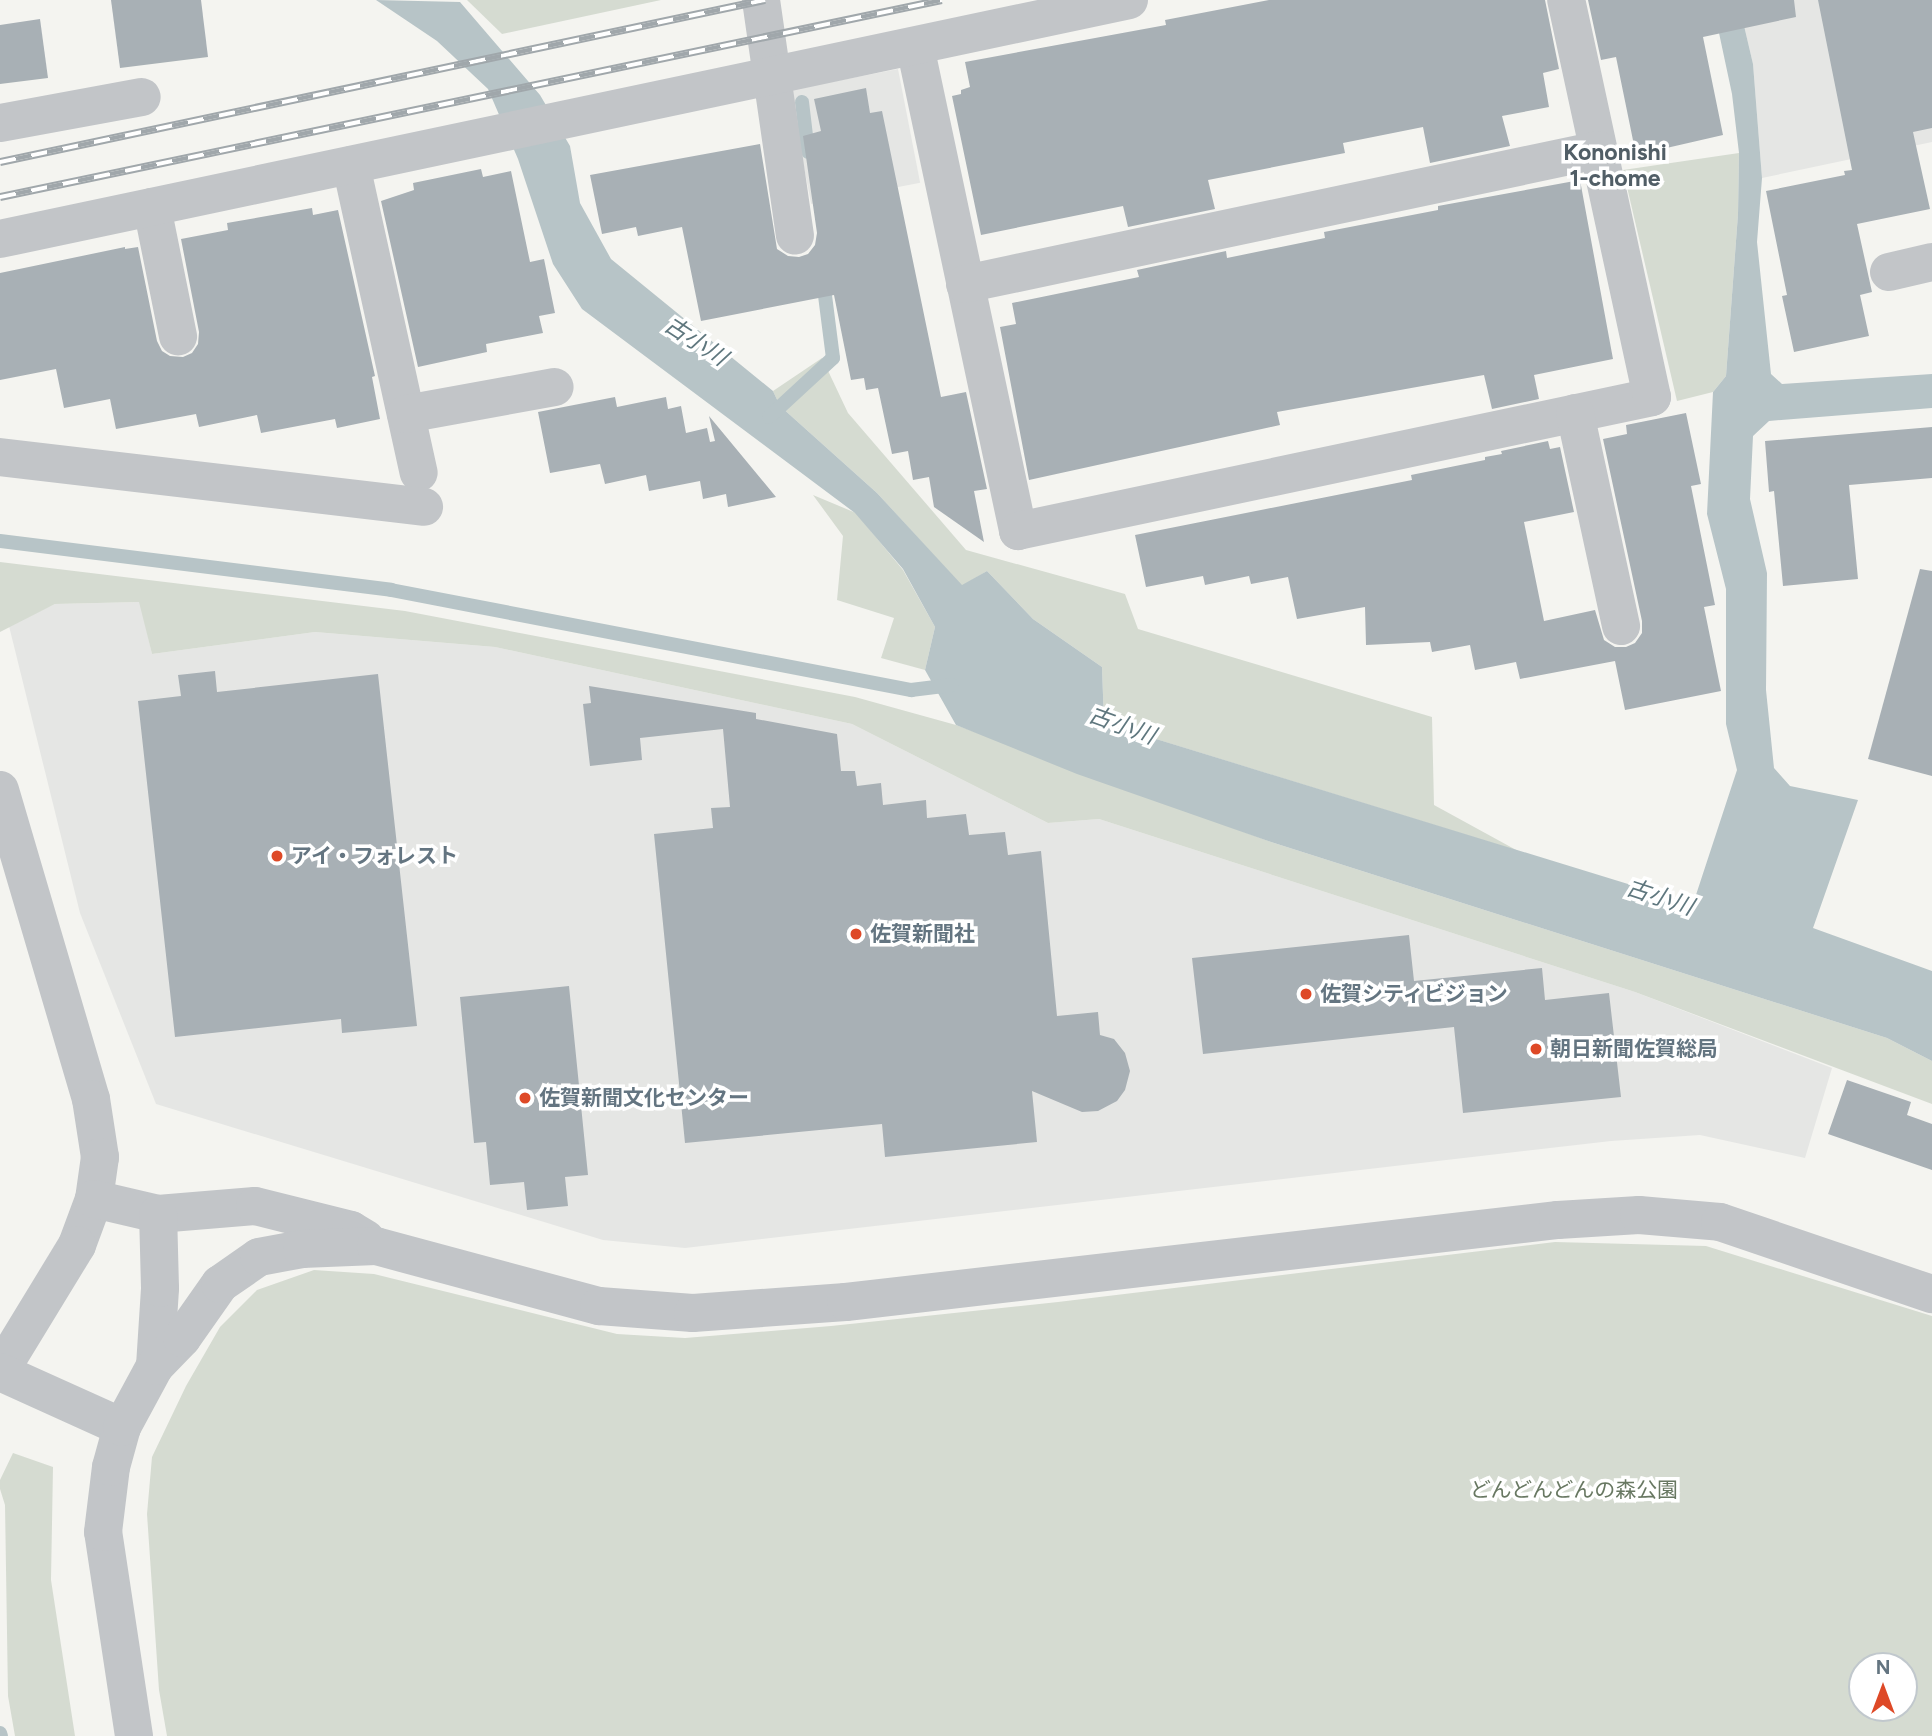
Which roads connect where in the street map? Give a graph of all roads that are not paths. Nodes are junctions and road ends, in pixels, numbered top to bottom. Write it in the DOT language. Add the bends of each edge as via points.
graph roads {
  1 [pos="761,0"];
  2 [pos="1129,0"];
  3 [pos="1566,0"];
  4 [pos="915,46"];
  5 [pos="771,76"];
  6 [pos="142,97"];
  7 [pos="0,123"];
  8 [pos="1598,150"];
  9 [pos="351,165"];
  10 [pos="152,207"];
  11 [pos="795,236"];
  12 [pos="0,239"];
  13 [pos="1932,262"];
  14 [pos="1889,272"];
  15 [pos="965,284"];
  16 [pos="178,336"];
  17 [pos="555,387"];
  18 [pos="1575,413"];
  19 [pos="406,414"];
  20 [pos="0,457"];
  21 [pos="1621,626"];
  22 [pos="0,790"];
  23 [pos="94,1199"];
  24 [pos="158,1214"];
  25 [pos="376,1246"];
  26 [pos="1932,1294"];
  27 [pos="155,1366"];
  28 [pos="0,1372"];
  29 [pos="122,1427"];
  30 [pos="134,1736"];
  1 -- 5 [label="street"];
  2 -- 4 [label="street"];
  3 -- 8 [label="street"];
  4 -- 5 [label="street"];
  4 -- 15 [label="street"];
  5 -- 9 [label="street"];
  5 -- 11 [label="street"];
  6 -- 7 [label="street"];
  8 -- 15 [label="street"];
  8 -- 18 [label="street" via="1652,397"];
  9 -- 10 [label="street"];
  9 -- 19 [label="street"];
  10 -- 12 [label="street"];
  10 -- 16 [label="street"];
  13 -- 14 [label="street"];
  15 -- 18 [label="street" via="1018,531"];
  17 -- 19 [label="street"];
  18 -- 21 [label="street"];
  19 -- 20 [label="street" via="422,490"];
  22 -- 23 [label="street" via="91,1099 100,1157"];
  23 -- 24 [label="street"];
  23 -- 28 [label="street" via="77,1245"];
  24 -- 25 [label="street" via="255,1206 351,1230"];
  24 -- 27 [label="street"];
  25 -- 26 [label="street" via="599,1306 693,1313 846,1302 1558,1220 1639,1215 1720,1222"];
  25 -- 27 [label="street" via="302,1249 259,1257 220,1284 182,1339"];
  27 -- 29 [label="street"];
  28 -- 29 [label="street"];
  29 -- 30 [label="street" via="111,1467 103,1532"];
}
